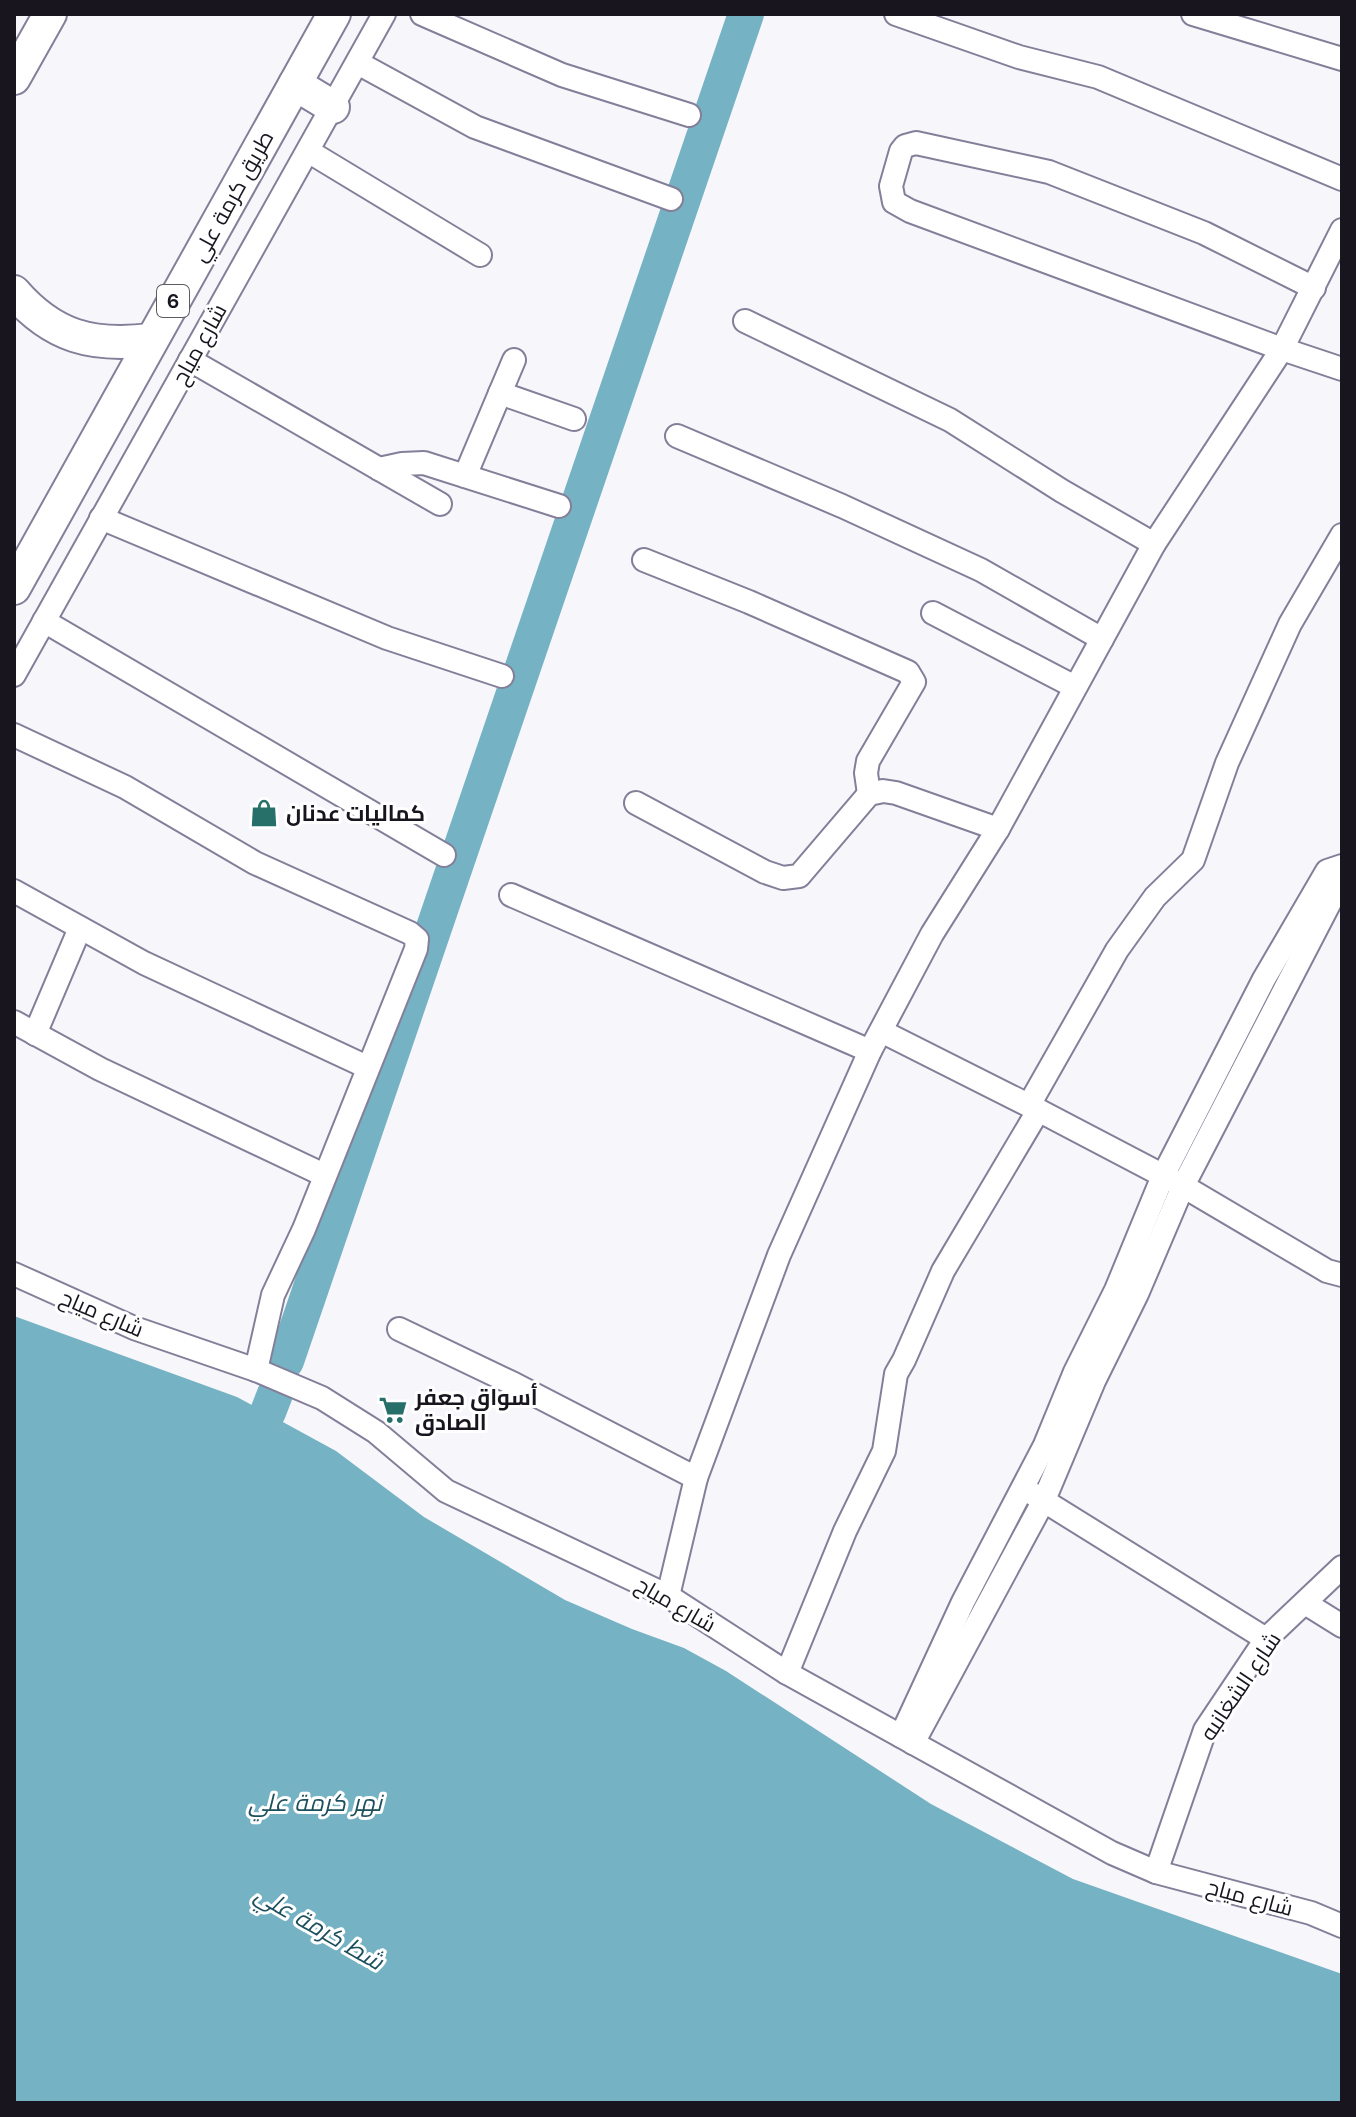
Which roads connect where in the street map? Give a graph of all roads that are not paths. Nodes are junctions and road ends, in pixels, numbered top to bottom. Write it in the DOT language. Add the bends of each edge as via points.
graph roads {
  1 [pos="50,14"];
  2 [pos="334,14"];
  3 [pos="384,14"];
  4 [pos="422,14"];
  5 [pos="896,14"];
  6 [pos="1193,14"];
  7 [pos="1342,59"];
  8 [pos="358,63"];
  9 [pos="14,78"];
  10 [pos="295,84"];
  11 [pos="333,107"];
  12 [pos="689,115"];
  13 [pos="308,151"];
  14 [pos="1342,179"];
  15 [pos="671,199"];
  16 [pos="1342,230"];
  17 [pos="480,255"];
  18 [pos="1314,288"];
  19 [pos="14,292"];
  20 [pos="745,321"];
  21 [pos="151,340"];
  22 [pos="1282,349"];
  23 [pos="190,360"];
  24 [pos="514,360"];
  25 [pos="1342,369"];
  26 [pos="500,393"];
  27 [pos="574,419"];
  28 [pos="677,436"];
  29 [pos="379,469"];
  30 [pos="465,476"];
  31 [pos="440,504"];
  32 [pos="559,506"];
  33 [pos="101,518"];
  34 [pos="1342,535"];
  35 [pos="1154,544"];
  36 [pos="644,560"];
  37 [pos="14,588"];
  38 [pos="933,613"];
  39 [pos="44,621"];
  40 [pos="1102,639"];
  41 [pos="14,675"];
  42 [pos="502,676"];
  43 [pos="1075,687"];
  44 [pos="14,735"];
  45 [pos="869,794"];
  46 [pos="636,803"];
  47 [pos="998,829"];
  48 [pos="444,855"];
  49 [pos="1342,866"];
  50 [pos="1342,879"];
  51 [pos="14,891"];
  52 [pos="511,895"];
  53 [pos="80,928"];
  54 [pos="1274,984"];
  55 [pos="14,1022"];
  56 [pos="35,1034"];
  57 [pos="876,1041"];
  58 [pos="367,1067"];
  59 [pos="1036,1109"];
  60 [pos="324,1175"];
  61 [pos="1173,1181"];
  62 [pos="14,1274"];
  63 [pos="1342,1275"];
  64 [pos="399,1329"];
  65 [pos="256,1370"];
  66 [pos="696,1478"];
  67 [pos="1023,1489"];
  68 [pos="1044,1500"];
  69 [pos="1342,1567"];
  70 [pos="668,1596"];
  71 [pos="1305,1603"];
  72 [pos="1342,1626"];
  73 [pos="1266,1639"];
  74 [pos="787,1673"];
  75 [pos="907,1739"];
  76 [pos="1156,1872"];
  77 [pos="1342,1926"];
  1 -- 9 [label="highway"];
  2 -- 10 [label="highway, طريق كرمة علي / 6"];
  3 -- 8 [label="street, شارع مياح"];
  4 -- 12 [label="street" via="562,75"];
  5 -- 14 [label="street" via="1019,57 1098,77"];
  6 -- 7 [label="street"];
  8 -- 11 [label="street, شارع مياح"];
  8 -- 15 [label="street" via="475,127"];
  10 -- 11 [label="highway"];
  10 -- 21 [label="highway, طريق كرمة علي / 6"];
  11 -- 13 [label="street, شارع مياح"];
  13 -- 17 [label="street"];
  13 -- 23 [label="street, شارع مياح"];
  16 -- 18 [label="street"];
  18 -- 22 [label="street"];
  18 -- 22 [label="street" via="1204,233 1049,172 916,143 901,151 891,194 910,211"];
  19 -- 21 [label="highway" via="30,310 76,337 120,344"];
  20 -- 35 [label="street" via="950,420"];
  21 -- 37 [label="highway, طريق كرمة علي / 6"];
  22 -- 25 [label="street"];
  22 -- 35 [label="street"];
  23 -- 29 [label="street"];
  23 -- 33 [label="street, شارع مياح"];
  24 -- 26 [label="street"];
  26 -- 27 [label="street"];
  26 -- 30 [label="street"];
  28 -- 40 [label="street" via="981,570"];
  29 -- 30 [label="street" via="424,463"];
  29 -- 31 [label="street"];
  30 -- 32 [label="street"];
  33 -- 39 [label="street, شارع مياح"];
  33 -- 42 [label="street" via="387,638"];
  34 -- 59 [label="street" via="1290,624 1227,763 1193,860 1155,897 1117,950 1033,1098"];
  35 -- 40 [label="street"];
  36 -- 45 [label="street" via="908,672 914,682 868,761"];
  38 -- 43 [label="street"];
  39 -- 41 [label="street, شارع مياح"];
  39 -- 48 [label="street"];
  40 -- 43 [label="street"];
  43 -- 47 [label="street"];
  44 -- 58 [label="street" via="125,787 255,863 417,939"];
  45 -- 46 [label="street" via="799,876 783,878"];
  45 -- 47 [label="street" via="896,793"];
  47 -- 57 [label="street" via="932,934"];
  49 -- 54 [label="street" via="1327,871"];
  50 -- 54 [label="street"];
  51 -- 53 [label="street"];
  52 -- 57 [label="street"];
  53 -- 56 [label="street"];
  53 -- 58 [label="street"];
  54 -- 61 [label="street"];
  55 -- 56 [label="street"];
  56 -- 60 [label="street"];
  57 -- 59 [label="street"];
  57 -- 66 [label="street" via="779,1255"];
  58 -- 60 [label="street"];
  59 -- 61 [label="street"];
  59 -- 74 [label="street" via="943,1271 896,1374 884,1451"];
  60 -- 65 [label="street" via="273,1295"];
  61 -- 63 [label="street"];
  61 -- 67 [label="street" via="1075,1372"];
  61 -- 68 [label="street" via="1137,1294"];
  62 -- 65 [label="street, شارع مياح" via="134,1328"];
  64 -- 66 [label="street"];
  65 -- 70 [label="street, شارع مياح" via="322,1398 376,1432 446,1491"];
  66 -- 70 [label="street"];
  67 -- 68 [label="street"];
  67 -- 75 [label="street" via="963,1602"];
  68 -- 73 [label="street"];
  68 -- 75 [label="street"];
  69 -- 71 [label="street, شارع الشغانبه"];
  70 -- 74 [label="street, شارع مياح"];
  71 -- 72 [label="street"];
  71 -- 73 [label="street, شارع الشغانبه"];
  73 -- 76 [label="street, شارع الشغانبه" via="1205,1730"];
  74 -- 75 [label="street, شارع مياح"];
  75 -- 76 [label="street, شارع مياح"];
  76 -- 77 [label="street, شارع مياح"];
}
